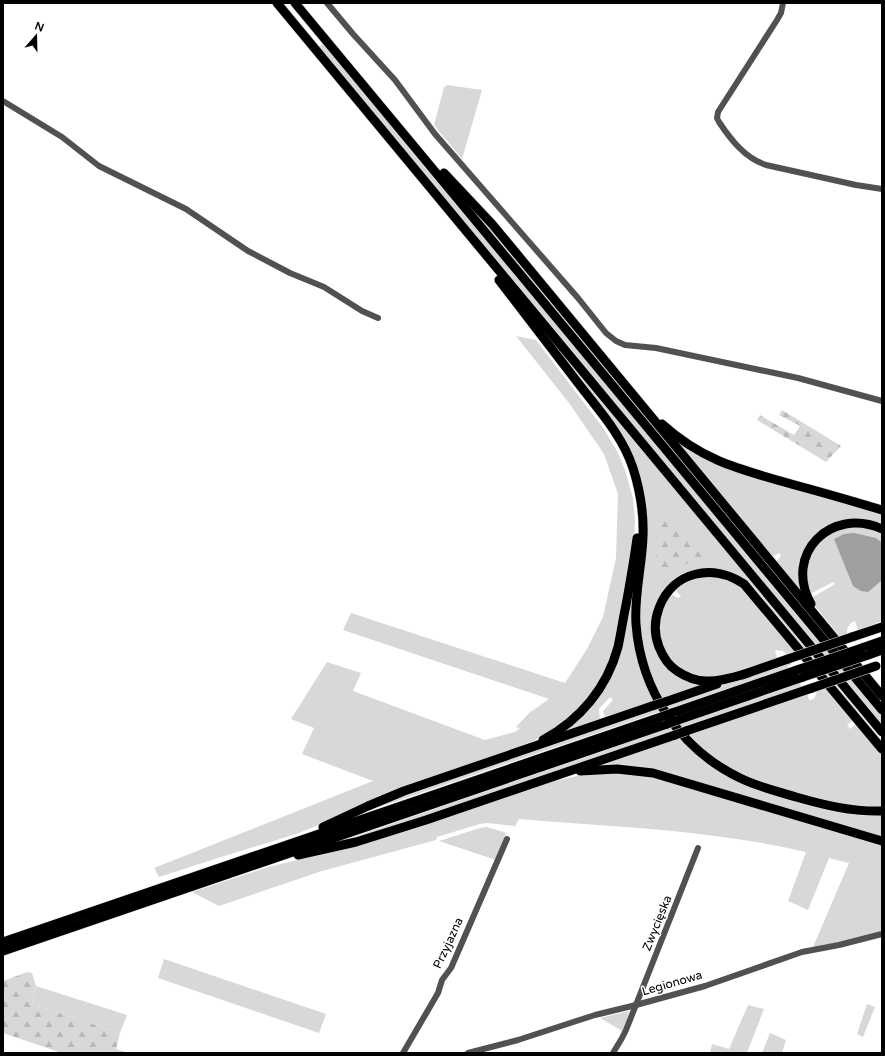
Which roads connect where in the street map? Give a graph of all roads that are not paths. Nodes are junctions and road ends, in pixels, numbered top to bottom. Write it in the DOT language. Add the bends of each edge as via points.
graph roads {
  1 [pos="277,3"];
  2 [pos="295,3"];
  3 [pos="327,3"];
  4 [pos="783,3"];
  5 [pos="3,101"];
  6 [pos="404,133"];
  7 [pos="882,189"];
  8 [pos="461,225"];
  9 [pos="378,318"];
  10 [pos="638,400"];
  11 [pos="882,401"];
  12 [pos="633,469"];
  13 [pos="882,510"];
  14 [pos="882,528"];
  15 [pos="823,624"];
  16 [pos="882,626"];
  17 [pos="882,641"];
  18 [pos="882,650"];
  19 [pos="865,652"];
  20 [pos="879,665"];
  21 [pos="748,673"];
  22 [pos="882,696"];
  23 [pos="882,710"];
  24 [pos="664,720"];
  25 [pos="882,732"];
  26 [pos="882,749"];
  27 [pos="513,754"];
  28 [pos="546,780"];
  29 [pos="882,811"];
  30 [pos="506,839"];
  31 [pos="882,841"];
  32 [pos="286,845"];
  33 [pos="698,848"];
  34 [pos="269,860"];
  35 [pos="882,934"];
  36 [pos="3,942"];
  37 [pos="3,951"];
  38 [pos="636,1005"];
  39 [pos="403,1053"];
  40 [pos="468,1053"];
  41 [pos="613,1053"];
  1 -- 8 [label="highway"];
  2 -- 6 [label="highway"];
  3 -- 11 [label="street" via="395,80 435,134 606,333 616,341 625,346 656,348 798,378"];
  4 -- 7 [label="street" via="777,20 718,112 719,122 736,145 757,162"];
  5 -- 9 [label="street" via="62,137 99,166 186,209 248,251 324,287"];
  6 -- 10 [label="highway" via="492,224"];
  6 -- 23 [label="highway"];
  8 -- 12 [label="highway" via="471,244 610,425 625,449"];
  8 -- 25 [label="highway"];
  10 -- 13 [label="highway" via="684,442 713,459 748,472"];
  10 -- 15 [label="highway"];
  12 -- 27 [label="highway" via="638,537 619,640 611,666 596,694 576,717 550,736"];
  12 -- 29 [label="highway" via="644,526 636,602 639,650 647,678 668,717 703,755 744,780 828,806"];
  14 -- 15 [label="highway" via="850,522 824,532 811,546 804,563 803,585"];
  15 -- 22 [label="highway"];
  16 -- 21 [label="highway, bridge"];
  17 -- 19 [label="highway"];
  18 -- 19 [label="highway"];
  19 -- 24 [label="highway, bridge"];
  20 -- 28 [label="highway, bridge"];
  21 -- 26 [label="highway" via="704,681 686,676 669,664 657,643 655,624 657,612 674,585 692,575 707,572 728,575 744,584"];
  21 -- 27 [label="highway, bridge"];
  24 -- 32 [label="highway"];
  24 -- 34 [label="highway"];
  27 -- 32 [label="highway" via="383,799"];
  28 -- 31 [label="highway" via="580,771 645,771"];
  28 -- 34 [label="highway" via="356,842"];
  30 -- 39 [label="street, Przyjazna" via="451,968"];
  32 -- 36 [label="highway"];
  33 -- 38 [label="street, Zwycięska"];
  34 -- 37 [label="highway"];
  35 -- 38 [label="street, Legionowa" via="802,952 705,986"];
  38 -- 40 [label="street, Legionowa"];
  38 -- 41 [label="street, Zwycięska"];
}
